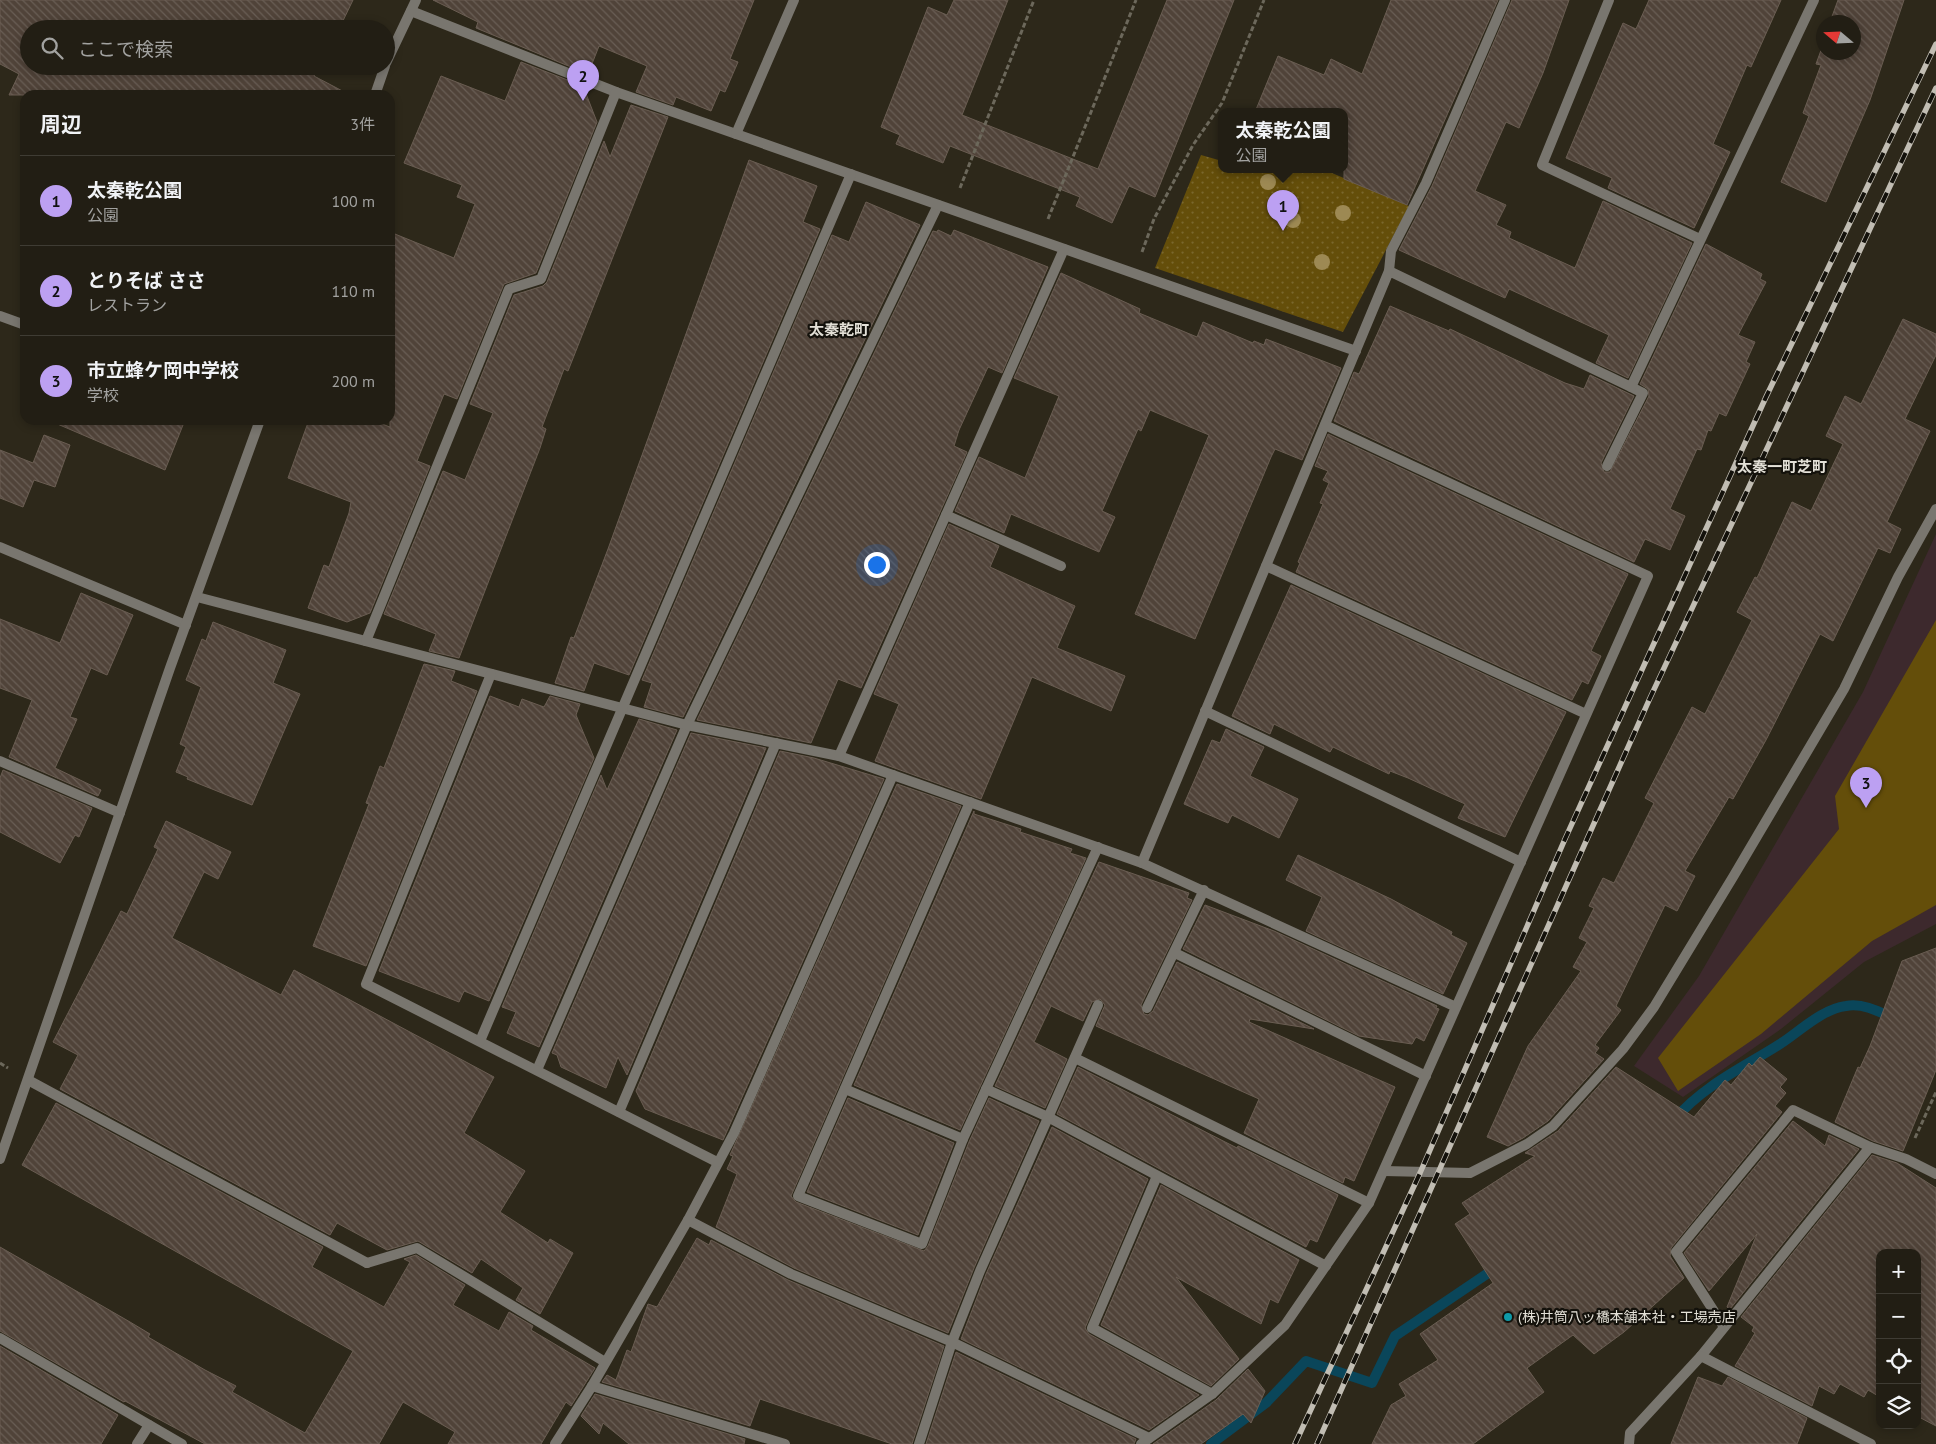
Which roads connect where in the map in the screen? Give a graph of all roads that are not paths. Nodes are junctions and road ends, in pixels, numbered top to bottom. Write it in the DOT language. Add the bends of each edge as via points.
graph roads {
  1 [pos="416,0"];
  2 [pos="794,0"];
  3 [pos="1505,0"];
  4 [pos="1609,0"];
  5 [pos="1814,0"];
  6 [pos="411,11"];
  7 [pos="395,46"];
  8 [pos="382,75"];
  9 [pos="377,90"];
  10 [pos="616,92"];
  11 [pos="736,134"];
  12 [pos="851,174"];
  13 [pos="938,205"];
  14 [pos="1700,239"];
  15 [pos="1064,249"];
  16 [pos="1389,270"];
  17 [pos="0,316"];
  18 [pos="20,323"];
  19 [pos="1356,350"];
  20 [pos="1631,387"];
  21 [pos="258,425"];
  22 [pos="1325,425"];
  23 [pos="1607,466"];
  24 [pos="1936,509"];
  25 [pos="946,515"];
  26 [pos="0,547"];
  27 [pos="1062,566"];
  28 [pos="1266,566"];
  29 [pos="197,597"];
  30 [pos="186,625"];
  31 [pos="366,641"];
  32 [pos="491,674"];
  33 [pos="623,708"];
  34 [pos="1205,711"];
  35 [pos="1586,714"];
  36 [pos="687,724"];
  37 [pos="776,743"];
  38 [pos="839,756"];
  39 [pos="0,761"];
  40 [pos="893,776"];
  41 [pos="970,802"];
  42 [pos="120,813"];
  43 [pos="1098,848"];
  44 [pos="1521,862"];
  45 [pos="1142,863"];
  46 [pos="1204,890"];
  47 [pos="1174,953"];
  48 [pos="1098,1005"];
  49 [pos="1456,1007"];
  50 [pos="1147,1008"];
  51 [pos="480,1042"];
  52 [pos="1075,1058"];
  53 [pos="537,1070"];
  54 [pos="1426,1076"];
  55 [pos="28,1080"];
  56 [pos="845,1089"];
  57 [pos="986,1089"];
  58 [pos="620,1112"];
  59 [pos="1048,1116"];
  60 [pos="964,1139"];
  61 [pos="1870,1147"];
  62 [pos="0,1159"];
  63 [pos="717,1162"];
  64 [pos="1384,1172"];
  65 [pos="1936,1174"];
  66 [pos="1157,1176"];
  67 [pos="1369,1203"];
  68 [pos="688,1220"];
  69 [pos="1326,1266"];
  70 [pos="1724,1327"];
  71 [pos="0,1338"];
  72 [pos="952,1342"];
  73 [pos="1701,1356"];
  74 [pos="605,1362"];
  75 [pos="592,1386"];
  76 [pos="1212,1394"];
  77 [pos="149,1425"];
  78 [pos="1145,1441"];
  79 [pos="137,1444"];
  80 [pos="182,1444"];
  81 [pos="555,1444"];
  82 [pos="785,1444"];
  83 [pos="919,1444"];
  84 [pos="1629,1444"];
  85 [pos="1871,1444"];
  1 -- 6 [label="street"];
  2 -- 11 [label="street"];
  3 -- 16 [label="street" via="1426,183 1391,250"];
  4 -- 14 [label="street" via="1542,165"];
  5 -- 14 [label="street"];
  6 -- 7 [label="street"];
  6 -- 10 [label="street"];
  8 -- 9 [label="street"];
  10 -- 11 [label="street"];
  10 -- 31 [label="street" via="540,279 509,289"];
  11 -- 12 [label="street"];
  12 -- 13 [label="street"];
  12 -- 33 [label="street"];
  13 -- 15 [label="street"];
  13 -- 36 [label="street"];
  14 -- 20 [label="street"];
  15 -- 19 [label="street"];
  15 -- 25 [label="street"];
  16 -- 19 [label="street"];
  16 -- 20 [label="street"];
  17 -- 18 [label="street"];
  19 -- 22 [label="street"];
  20 -- 23 [label="street" via="1643,393"];
  21 -- 29 [label="street"];
  22 -- 28 [label="street"];
  22 -- 35 [label="street" via="1648,576"];
  24 -- 64 [label="street" via="1898,576 1844,688 1733,878 1654,1007 1623,1049 1553,1126 1519,1148 1470,1173"];
  25 -- 27 [label="street"];
  25 -- 38 [label="street"];
  26 -- 30 [label="street"];
  28 -- 34 [label="street"];
  28 -- 35 [label="street"];
  29 -- 30 [label="street"];
  29 -- 31 [label="street"];
  30 -- 42 [label="street"];
  31 -- 32 [label="street"];
  32 -- 33 [label="street"];
  32 -- 51 [label="street" via="366,984"];
  33 -- 36 [label="street"];
  33 -- 51 [label="street"];
  34 -- 44 [label="street"];
  34 -- 45 [label="street"];
  35 -- 44 [label="street"];
  36 -- 37 [label="street"];
  36 -- 53 [label="street"];
  37 -- 38 [label="street"];
  37 -- 58 [label="street"];
  38 -- 40 [label="street"];
  39 -- 42 [label="street"];
  40 -- 41 [label="street"];
  40 -- 63 [label="street" via="734,1133"];
  41 -- 43 [label="street"];
  41 -- 56 [label="street"];
  42 -- 55 [label="street"];
  43 -- 45 [label="street"];
  43 -- 57 [label="street"];
  44 -- 49 [label="street"];
  45 -- 46 [label="street"];
  46 -- 47 [label="street"];
  46 -- 49 [label="street"];
  47 -- 50 [label="street"];
  47 -- 54 [label="street"];
  48 -- 52 [label="street"];
  49 -- 54 [label="street"];
  51 -- 53 [label="street"];
  52 -- 59 [label="street"];
  52 -- 67 [label="street"];
  53 -- 58 [label="street"];
  54 -- 64 [label="street"];
  55 -- 62 [label="street"];
  55 -- 74 [label="street" via="366,1263 417,1248"];
  56 -- 60 [label="street"];
  56 -- 60 [label="street" via="798,1196 922,1244"];
  57 -- 59 [label="street"];
  57 -- 60 [label="street"];
  58 -- 63 [label="street"];
  59 -- 66 [label="street"];
  59 -- 72 [label="street"];
  61 -- 65 [label="street" via="1906,1159"];
  61 -- 70 [label="street"];
  61 -- 70 [label="street" via="1793,1110 1676,1252"];
  63 -- 68 [label="street"];
  64 -- 67 [label="street"];
  66 -- 69 [label="street"];
  66 -- 76 [label="street" via="1092,1328"];
  67 -- 69 [label="street"];
  68 -- 72 [label="street" via="792,1274"];
  68 -- 74 [label="street"];
  69 -- 76 [label="street" via="1285,1325"];
  70 -- 73 [label="street"];
  71 -- 77 [label="street"];
  72 -- 78 [label="street"];
  72 -- 83 [label="street"];
  73 -- 84 [label="street" via="1630,1434"];
  73 -- 85 [label="street"];
  74 -- 75 [label="street"];
  75 -- 81 [label="street"];
  75 -- 82 [label="street"];
  76 -- 78 [label="street"];
  77 -- 79 [label="street"];
  77 -- 80 [label="street"];
}
